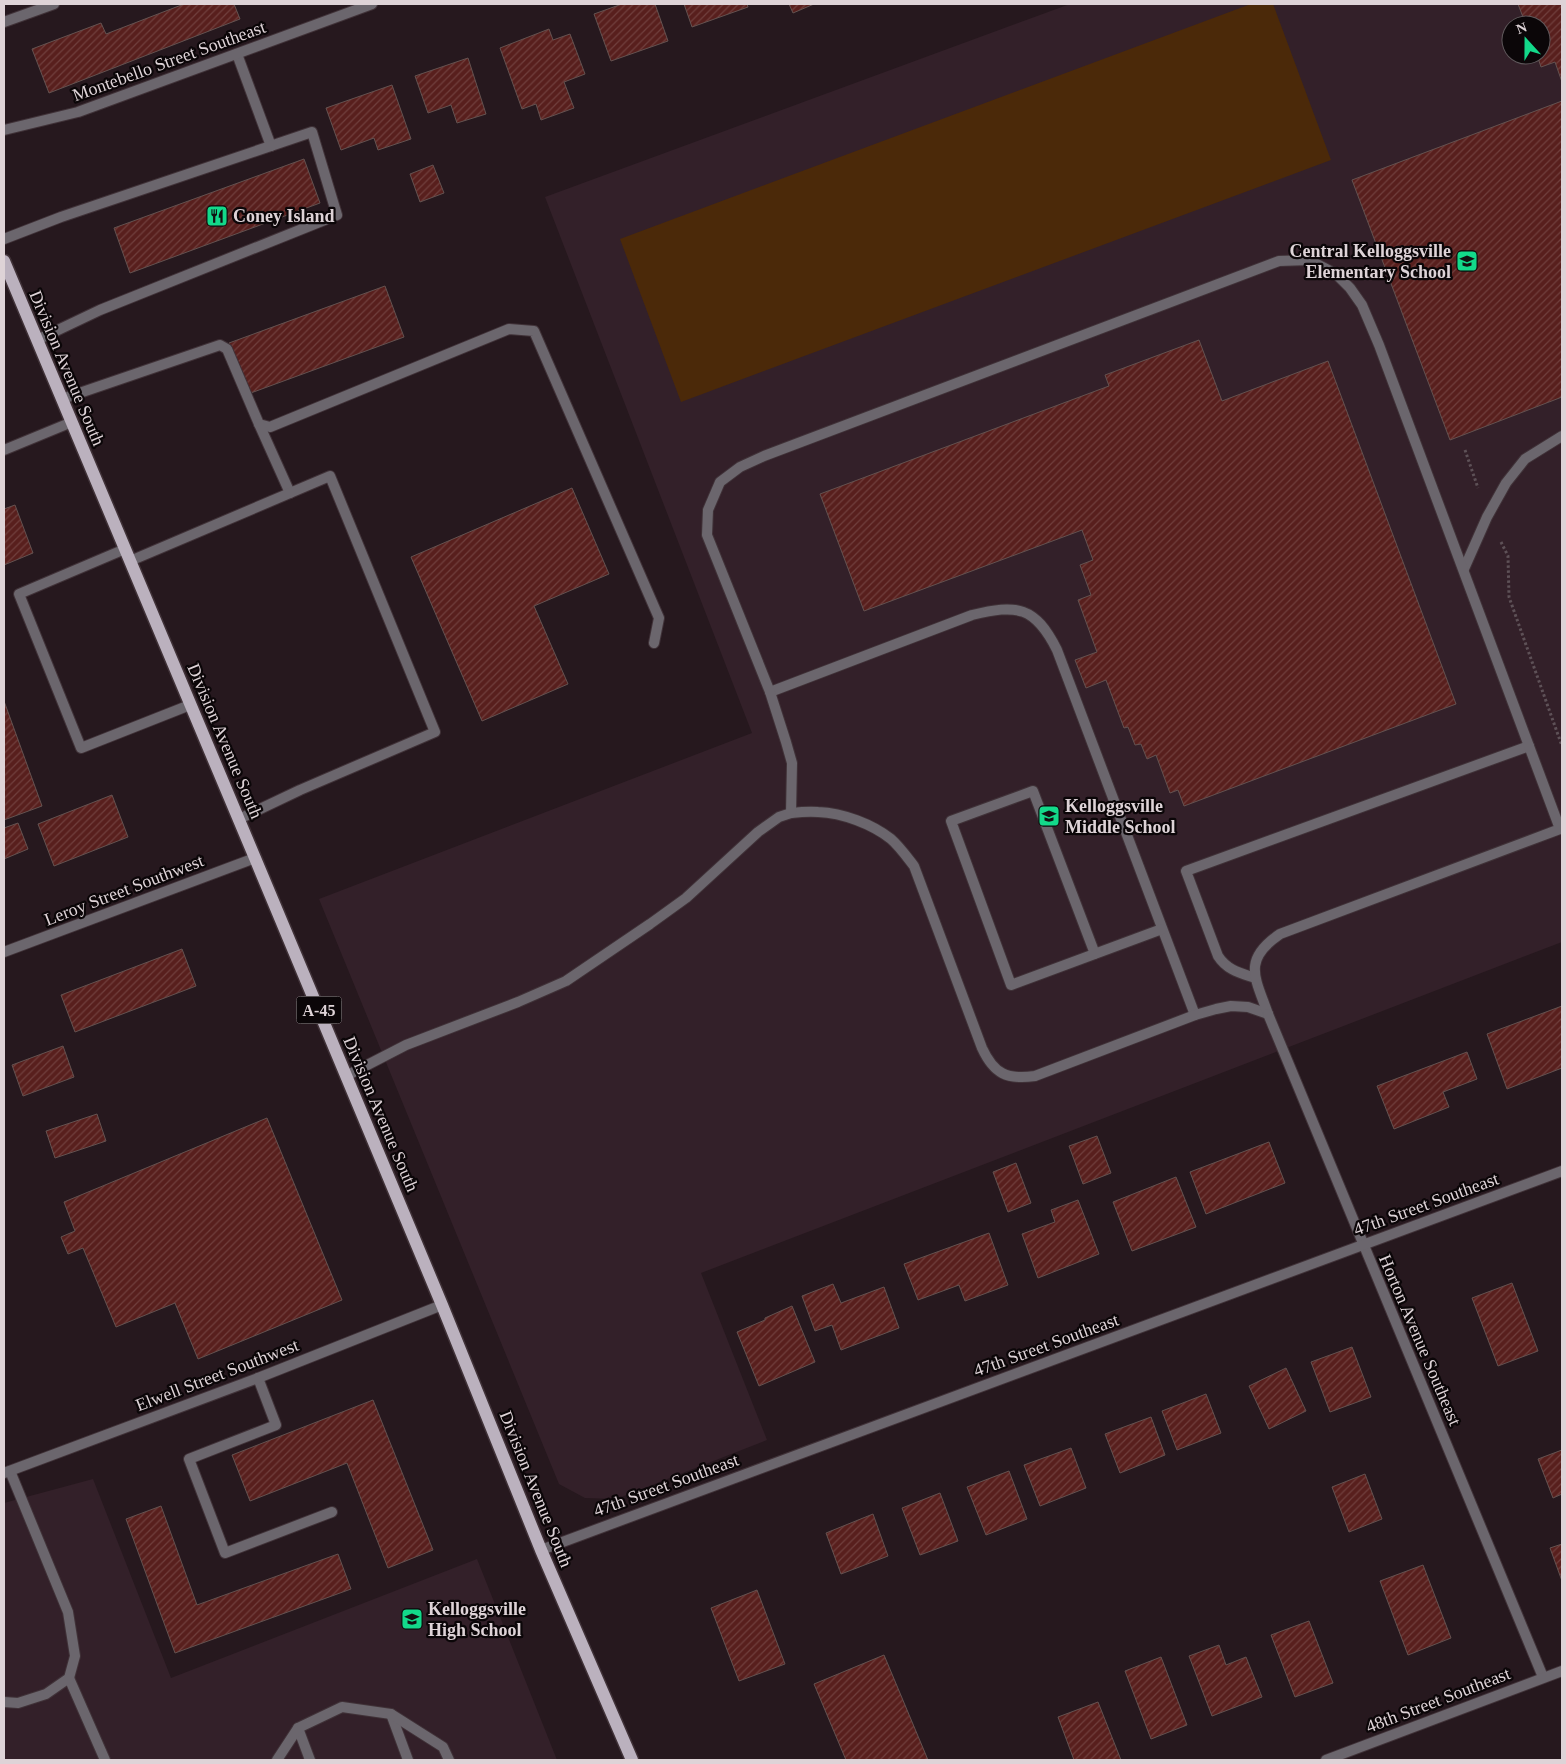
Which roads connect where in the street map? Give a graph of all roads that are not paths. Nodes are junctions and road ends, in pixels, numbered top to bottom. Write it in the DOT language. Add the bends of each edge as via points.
graph roads {
  1 [pos="54,4"];
  2 [pos="372,4"];
  3 [pos="4,22"];
  4 [pos="237,54"];
  5 [pos="4,130"];
  6 [pos="271,146"];
  7 [pos="4,239"];
  8 [pos="4,261"];
  9 [pos="37,340"];
  10 [pos="62,399"];
  11 [pos="72,422"];
  12 [pos="259,424"];
  13 [pos="1562,436"];
  14 [pos="4,450"];
  15 [pos="290,493"];
  16 [pos="127,555"];
  17 [pos="1464,569"];
  18 [pos="654,643"];
  19 [pos="770,692"];
  20 [pos="190,704"];
  21 [pos="1529,746"];
  22 [pos="791,813"];
  23 [pos="239,820"];
  24 [pos="255,858"];
  25 [pos="1162,929"];
  26 [pos="4,952"];
  27 [pos="1095,954"];
  28 [pos="1255,978"];
  29 [pos="1268,1014"];
  30 [pos="1195,1015"];
  31 [pos="346,1076"];
  32 [pos="1562,1171"];
  33 [pos="1363,1245"];
  34 [pos="442,1305"];
  35 [pos="258,1378"];
  36 [pos="7,1472"];
  37 [pos="332,1512"];
  38 [pos="541,1550"];
  39 [pos="1562,1671"];
  40 [pos="1543,1677"];
  41 [pos="69,1678"];
  42 [pos="4,1702"];
  43 [pos="391,1714"];
  44 [pos="298,1728"];
  45 [pos="105,1760"];
  46 [pos="277,1760"];
  47 [pos="310,1760"];
  48 [pos="408,1760"];
  49 [pos="449,1760"];
  50 [pos="632,1760"];
  51 [pos="1326,1760"];
  1 -- 3 [label="street"];
  2 -- 4 [label="street, Montebello Street Southeast"];
  4 -- 5 [label="street, Montebello Street Southeast" via="78,112"];
  4 -- 6 [label="street"];
  6 -- 7 [label="street"];
  6 -- 9 [label="street" via="312,132 337,215 100,310"];
  8 -- 9 [label="main road, Division Avenue South / A-45"];
  9 -- 10 [label="main road, Division Avenue South / A-45"];
  10 -- 11 [label="main road, Division Avenue South / A-45"];
  10 -- 12 [label="street" via="220,344 227,349"];
  11 -- 14 [label="street"];
  11 -- 16 [label="main road, Division Avenue South / A-45"];
  12 -- 15 [label="street"];
  12 -- 18 [label="street" via="270,427 509,329 534,331 659,618"];
  13 -- 17 [label="street" via="1525,459 1506,482"];
  15 -- 16 [label="street"];
  15 -- 23 [label="street" via="330,476 435,732"];
  16 -- 20 [label="main road, Division Avenue South / A-45"];
  16 -- 20 [label="street" via="20,594 82,748"];
  17 -- 19 [label="street" via="1362,305 1336,274 1309,260 1279,261 764,456 740,467 720,482 708,510 707,535"];
  17 -- 21 [label="street"];
  19 -- 22 [label="street" via="792,762"];
  19 -- 25 [label="street" via="972,615 1006,608 1036,618 1057,650"];
  20 -- 23 [label="main road, Division Avenue South / A-45"];
  21 -- 28 [label="street" via="1560,829 1280,934 1258,955 1254,966"];
  21 -- 28 [label="street" via="1186,871 1223,964"];
  22 -- 30 [label="street" via="820,812 861,822 892,840 903,852 914,866 982,1048 1002,1073 1012,1077 1035,1076"];
  22 -- 31 [label="street" via="779,817 758,832 678,903 566,981 406,1045"];
  23 -- 24 [label="main road, Division Avenue South / A-45"];
  24 -- 26 [label="street, Leroy Street Southwest"];
  24 -- 31 [label="main road, Division Avenue South / A-45"];
  25 -- 27 [label="street"];
  25 -- 30 [label="street"];
  27 -- 27 [label="street" via="1033,791 951,821 1011,985"];
  28 -- 29 [label="street, Horton Avenue Southeast"];
  29 -- 30 [label="street" via="1248,1007 1231,1006"];
  29 -- 33 [label="street, Horton Avenue Southeast"];
  31 -- 34 [label="main road, Division Avenue South / A-45"];
  32 -- 33 [label="street, 47th Street Southeast"];
  33 -- 38 [label="street, 47th Street Southeast"];
  33 -- 40 [label="street, Horton Avenue Southeast"];
  34 -- 35 [label="street, Elwell Street Southwest"];
  34 -- 38 [label="main road, Division Avenue South / A-45"];
  35 -- 36 [label="street, Elwell Street Southwest"];
  35 -- 37 [label="street" via="276,1425 189,1459 225,1553"];
  36 -- 41 [label="street" via="68,1612 75,1656"];
  38 -- 50 [label="main road, Division Avenue South / A-45"];
  39 -- 40 [label="street, 48th Street Southeast"];
  40 -- 51 [label="street, 48th Street Southeast"];
  41 -- 42 [label="street" via="46,1694 18,1703"];
  41 -- 45 [label="street"];
  43 -- 44 [label="street" via="342,1707"];
  43 -- 48 [label="street"];
  43 -- 49 [label="street" via="443,1747"];
  44 -- 46 [label="street"];
  44 -- 47 [label="street"];
}
